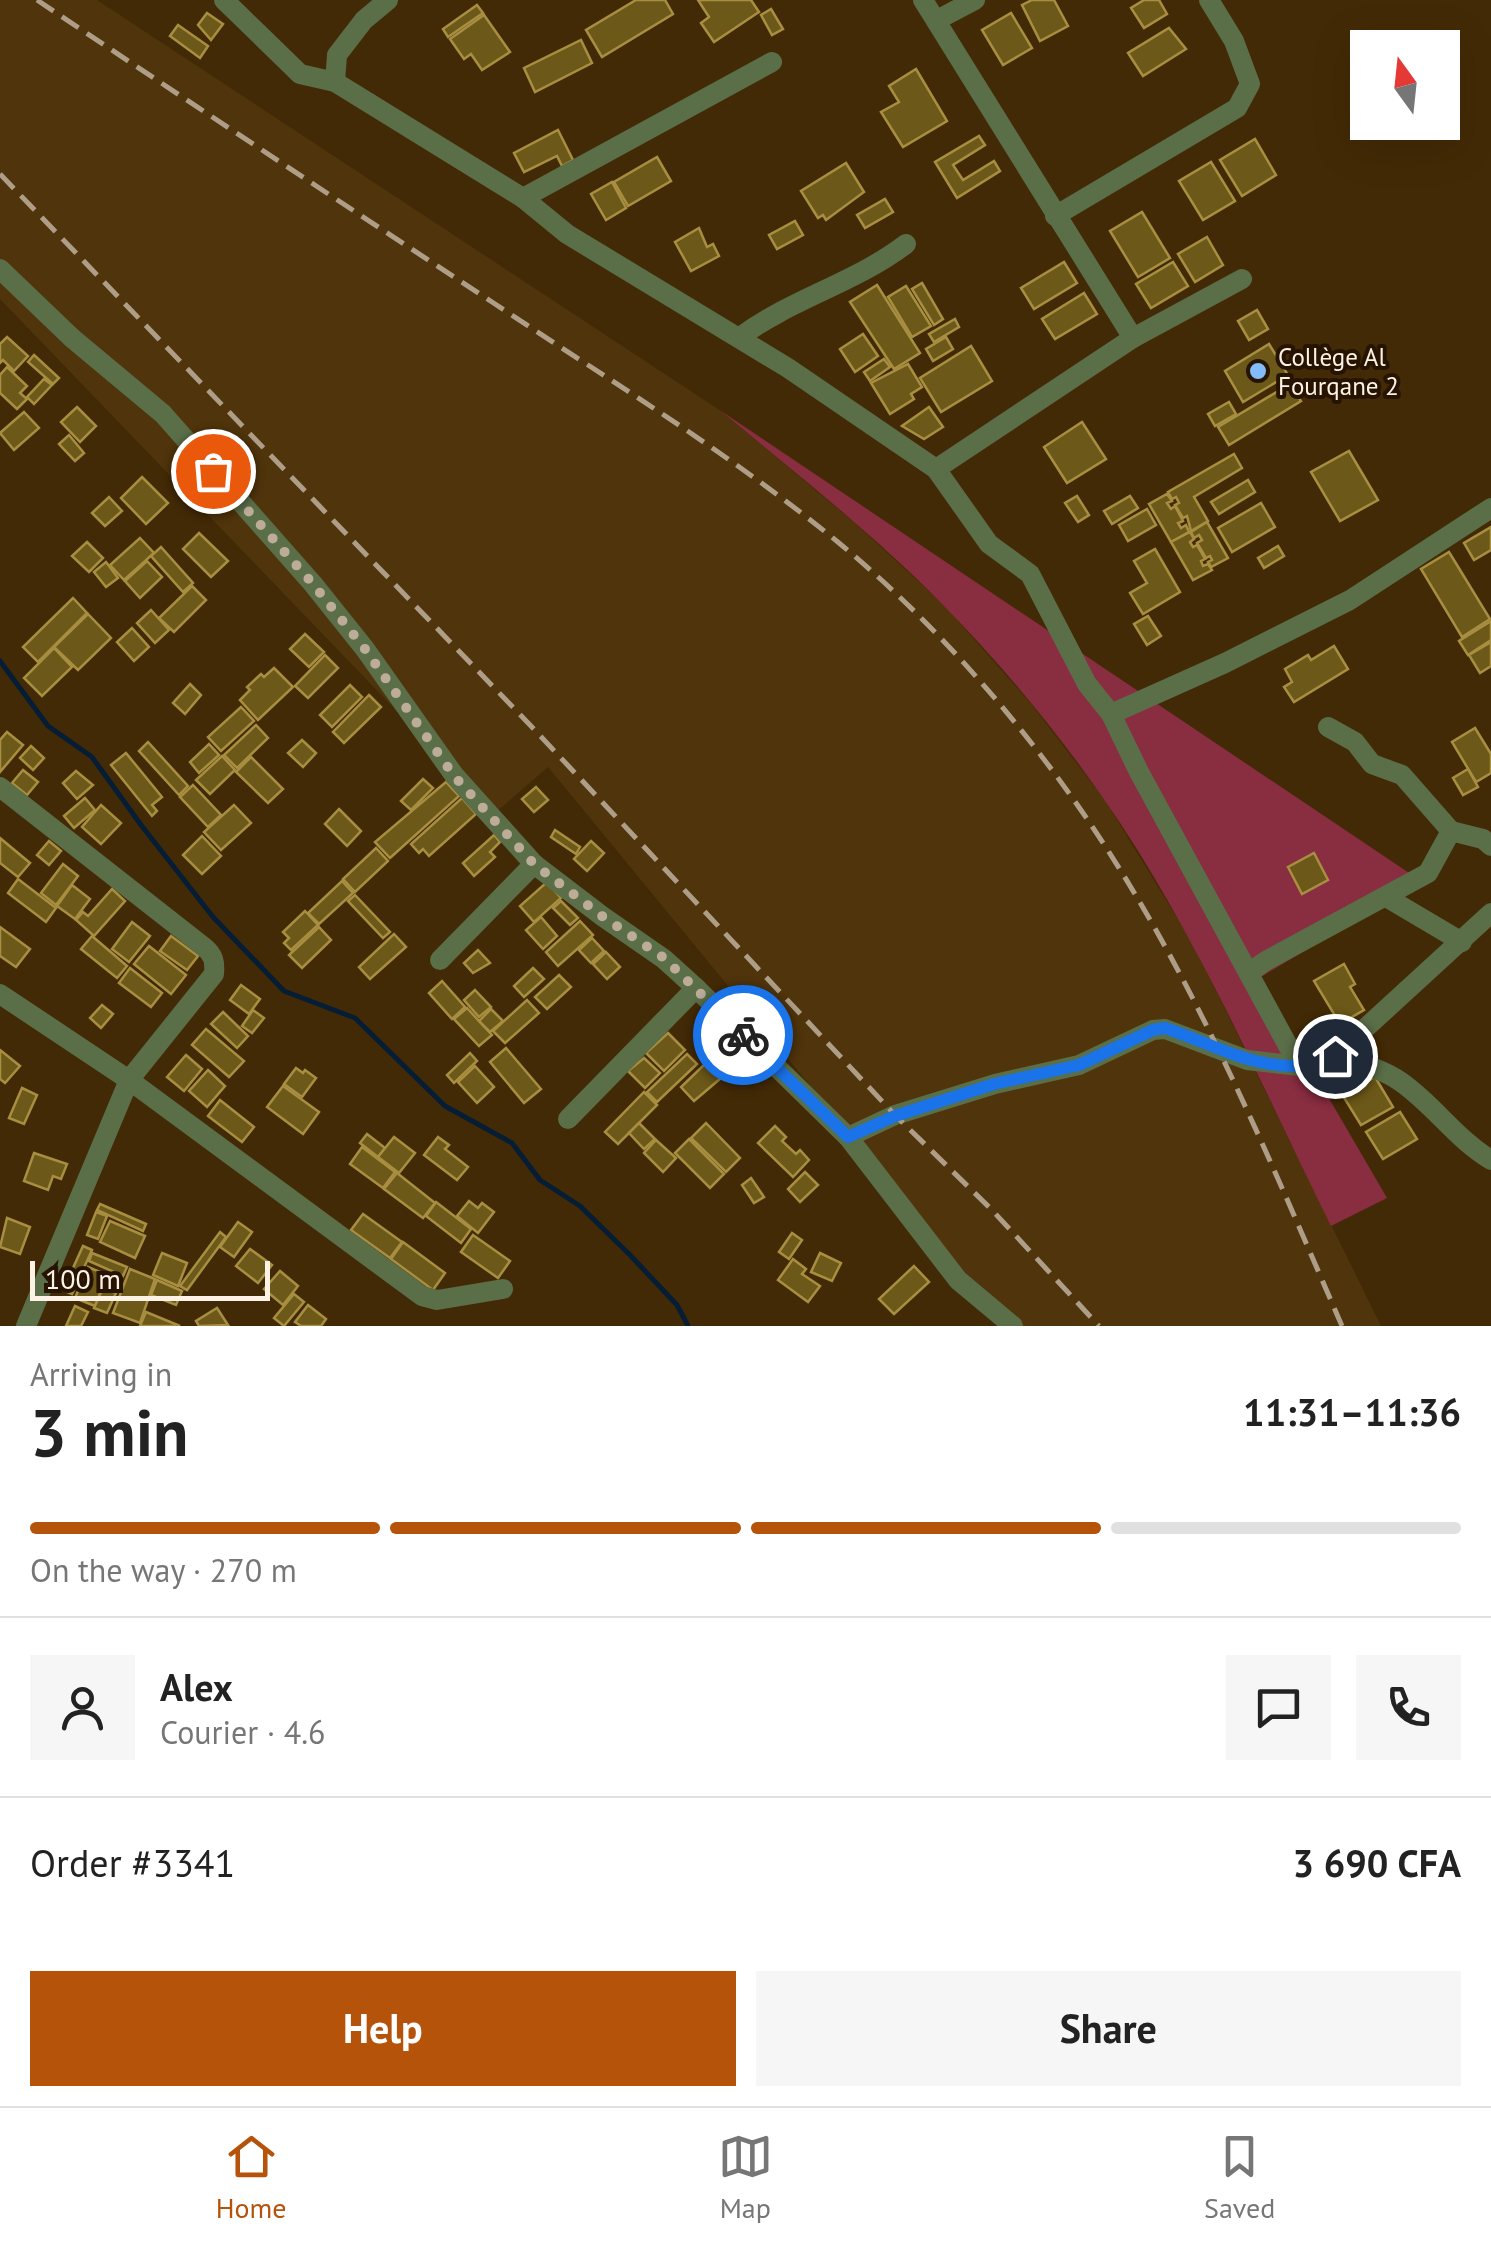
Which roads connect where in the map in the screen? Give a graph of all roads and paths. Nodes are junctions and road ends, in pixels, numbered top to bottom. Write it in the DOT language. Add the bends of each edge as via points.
graph roads {
  1 [pos="226,0"];
  2 [pos="388,0"];
  3 [pos="923,0"];
  4 [pos="975,0"];
  5 [pos="1209,0"];
  6 [pos="937,20"];
  7 [pos="772,62"];
  8 [pos="334,82"];
  9 [pos="523,198"];
  10 [pos="1055,216"];
  11 [pos="906,244"];
  12 [pos="2,272"];
  13 [pos="1242,279"];
  14 [pos="740,337"];
  15 [pos="1132,338"];
  16 [pos="936,469"];
  17 [pos="1491,508"];
  18 [pos="1111,714"];
  19 [pos="1328,727"];
  20 [pos="0,787"];
  21 [pos="1491,824"];
  22 [pos="1461,833"];
  23 [pos="1491,846"];
  24 [pos="534,864"];
  25 [pos="1386,898"];
  26 [pos="1491,913"];
  27 [pos="1462,942"];
  28 [pos="440,960"];
  29 [pos="1250,973"];
  30 [pos="696,988"];
  31 [pos="0,994"];
  32 [pos="1335,1056"];
  33 [pos="1300,1066"];
  34 [pos="128,1080"];
  35 [pos="568,1119"];
  36 [pos="848,1137"];
  37 [pos="1491,1160"];
  38 [pos="503,1289"];
  39 [pos="26,1326"];
  40 [pos="1013,1326"];
  1 -- 8 [label="street" via="300,74"];
  2 -- 8 [label="street" via="337,56"];
  3 -- 6 [label="street"];
  4 -- 6 [label="street"];
  5 -- 10 [label="street" via="1250,84 1237,108"];
  6 -- 10 [label="street"];
  7 -- 9 [label="street"];
  8 -- 9 [label="street"];
  9 -- 14 [label="street" via="567,234"];
  10 -- 15 [label="street"];
  11 -- 14 [label="street"];
  12 -- 24 [label="street" via="164,414 313,584 454,776"];
  13 -- 15 [label="street"];
  14 -- 16 [label="street"];
  15 -- 16 [label="street"];
  16 -- 18 [label="street" via="989,544 1030,574 1087,684"];
  17 -- 18 [label="street" via="1350,600"];
  18 -- 29 [label="street"];
  19 -- 22 [label="street" via="1355,742 1372,764 1402,776"];
  20 -- 34 [label="street" via="214,958 214,974"];
  21 -- 22 [label="street"];
  22 -- 23 [label="street"];
  22 -- 25 [label="street" via="1428,873"];
  24 -- 28 [label="street"];
  24 -- 30 [label="street"];
  25 -- 27 [label="street"];
  25 -- 29 [label="street"];
  26 -- 27 [label="street"];
  27 -- 32 [label="street"];
  29 -- 33 [label="street"];
  30 -- 35 [label="street"];
  30 -- 36 [label="street"];
  31 -- 34 [label="street"];
  32 -- 33 [label="street"];
  32 -- 37 [label="street" via="1378,1068 1404,1084 1466,1146"];
  33 -- 36 [label="street" via="1247,1060 1165,1028 1079,1065 994,1084"];
  34 -- 38 [label="street" via="422,1296 437,1300"];
  34 -- 39 [label="street"];
  36 -- 40 [label="street" via="958,1280"];
}
